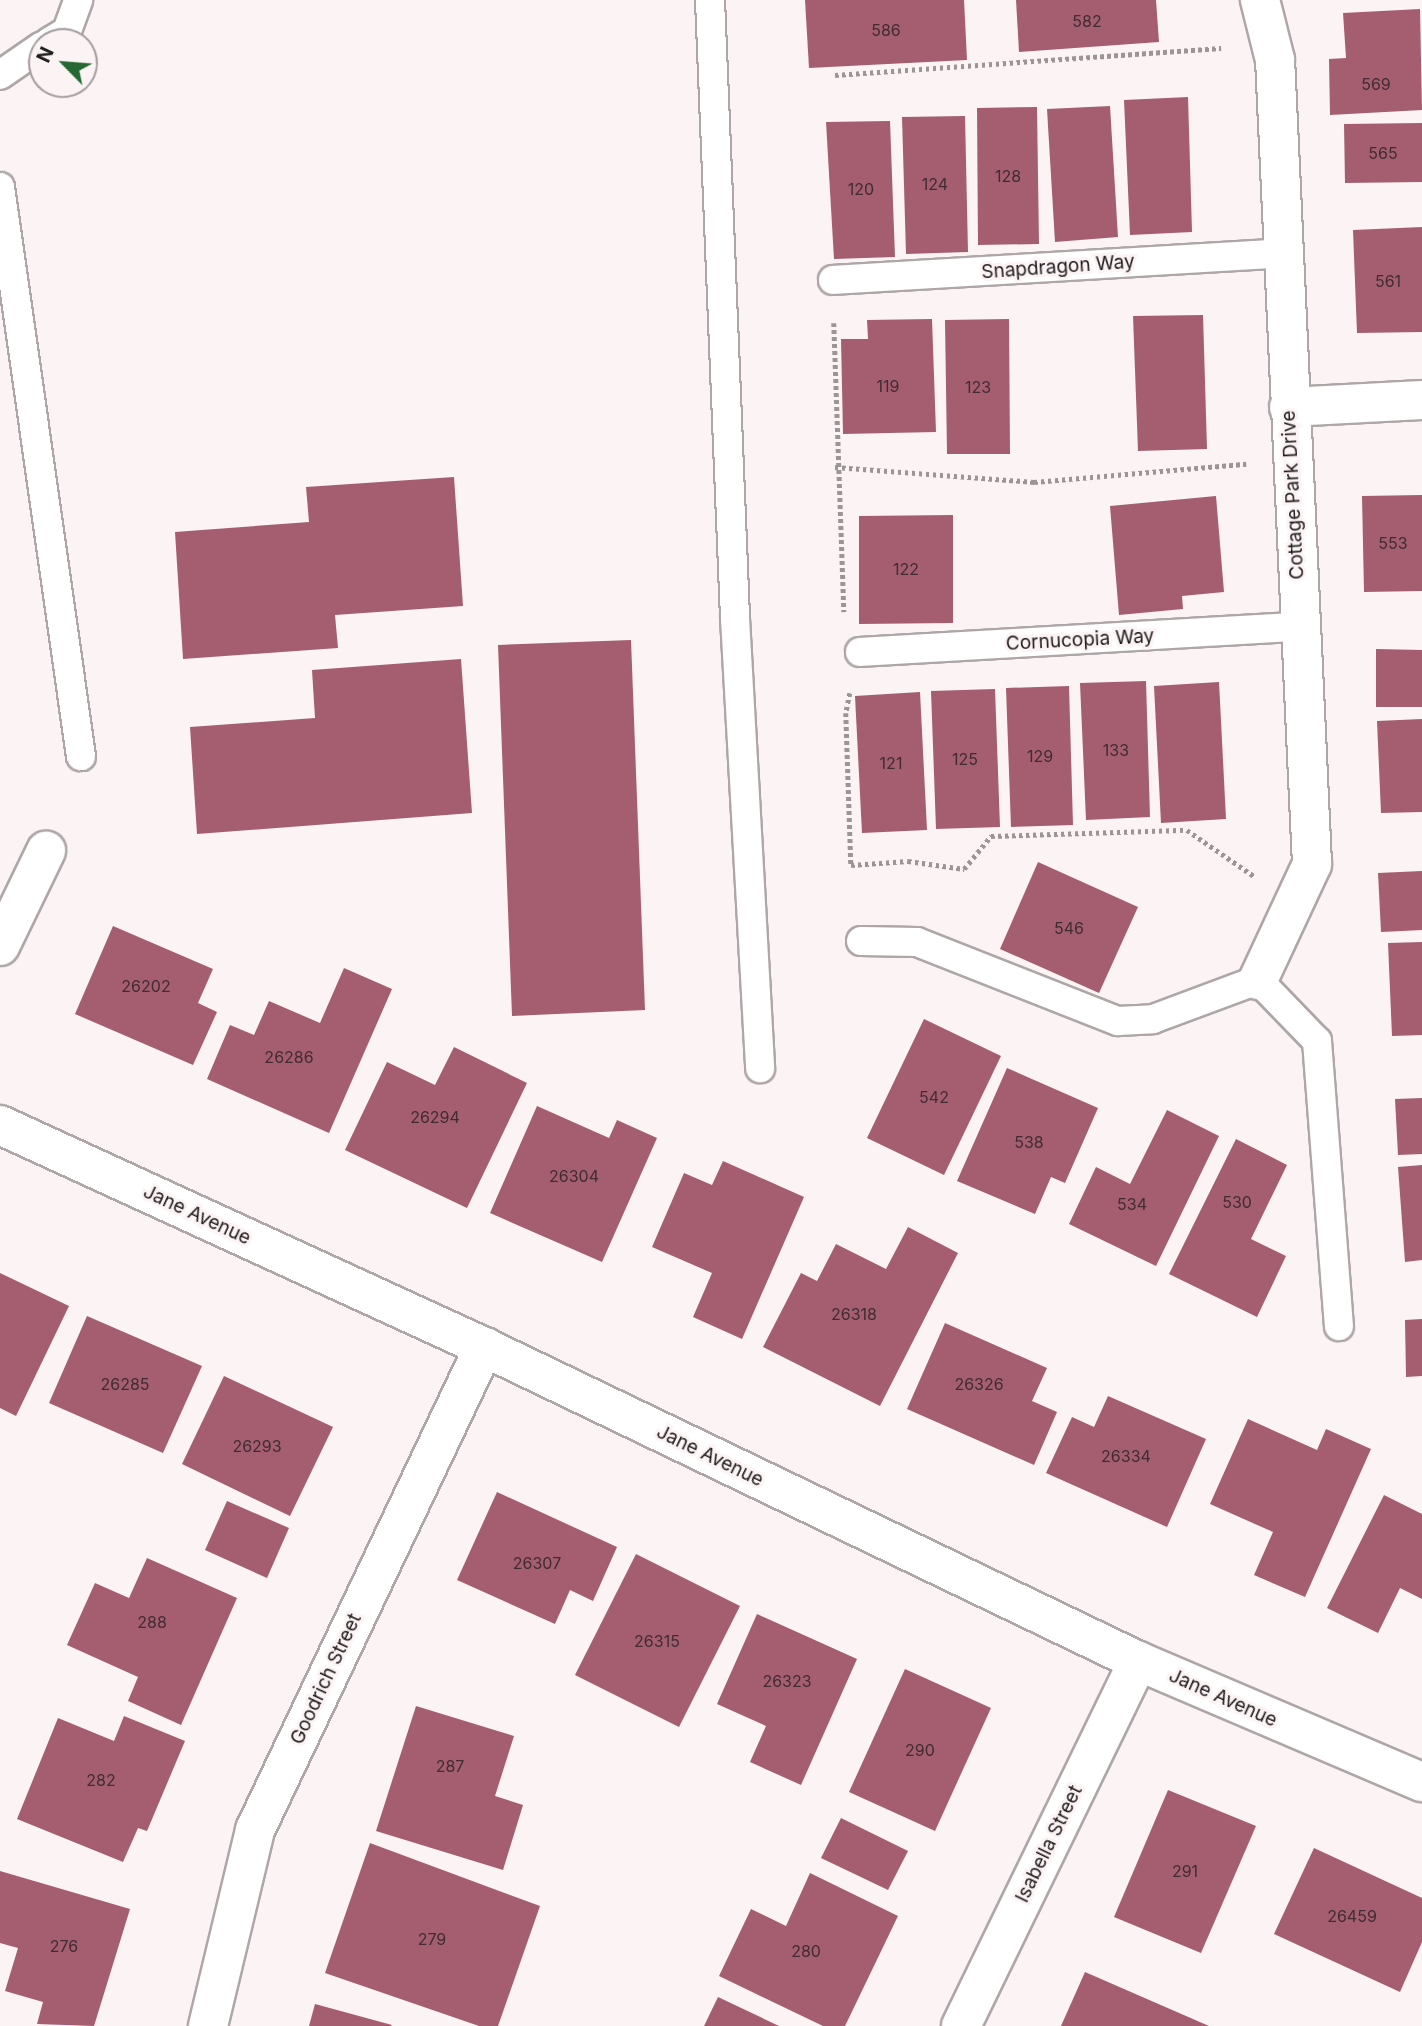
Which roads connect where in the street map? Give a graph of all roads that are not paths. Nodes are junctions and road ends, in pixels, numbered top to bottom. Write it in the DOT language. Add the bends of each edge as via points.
graph roads {
  1 [pos="78,0"];
  2 [pos="710,0"];
  3 [pos="1260,0"];
  4 [pos="68,28"];
  5 [pos="28,56"];
  6 [pos="0,75"];
  7 [pos="0,187"];
  8 [pos="1282,253"];
  9 [pos="833,280"];
  10 [pos="1422,400"];
  11 [pos="1289,407"];
  12 [pos="1300,627"];
  13 [pos="860,652"];
  14 [pos="81,756"];
  15 [pos="46,851"];
  16 [pos="861,941"];
  17 [pos="0,946"];
  18 [pos="1258,980"];
  19 [pos="760,1068"];
  20 [pos="0,1125"];
  21 [pos="1339,1326"];
  22 [pos="484,1347"];
  23 [pos="1138,1661"];
  24 [pos="1422,1783"];
  25 [pos="208,2026"];
  26 [pos="961,2026"];
  1 -- 4 [label="lane"];
  2 -- 19 [label="lane" via="734,604"];
  3 -- 8 [label="street, Cottage Park Drive" via="1272,44"];
  5 -- 6 [label="lane"];
  7 -- 14 [label="lane"];
  8 -- 9 [label="lane, Snapdragon Way"];
  8 -- 11 [label="street, Cottage Park Drive"];
  10 -- 11 [label="street"];
  11 -- 12 [label="street, Cottage Park Drive"];
  12 -- 13 [label="lane, Cornucopia Way"];
  12 -- 18 [label="street, Cottage Park Drive" via="1312,864"];
  15 -- 17 [label="street"];
  16 -- 18 [label="lane" via="917,942 1118,1021 1153,1019"];
  18 -- 21 [label="lane" via="1317,1041"];
  20 -- 22 [label="street, Jane Avenue"];
  22 -- 23 [label="street, Jane Avenue"];
  22 -- 25 [label="street, Goodrich Street" via="255,1830"];
  23 -- 24 [label="street, Jane Avenue"];
  23 -- 26 [label="street, Isabella Street"];
}
